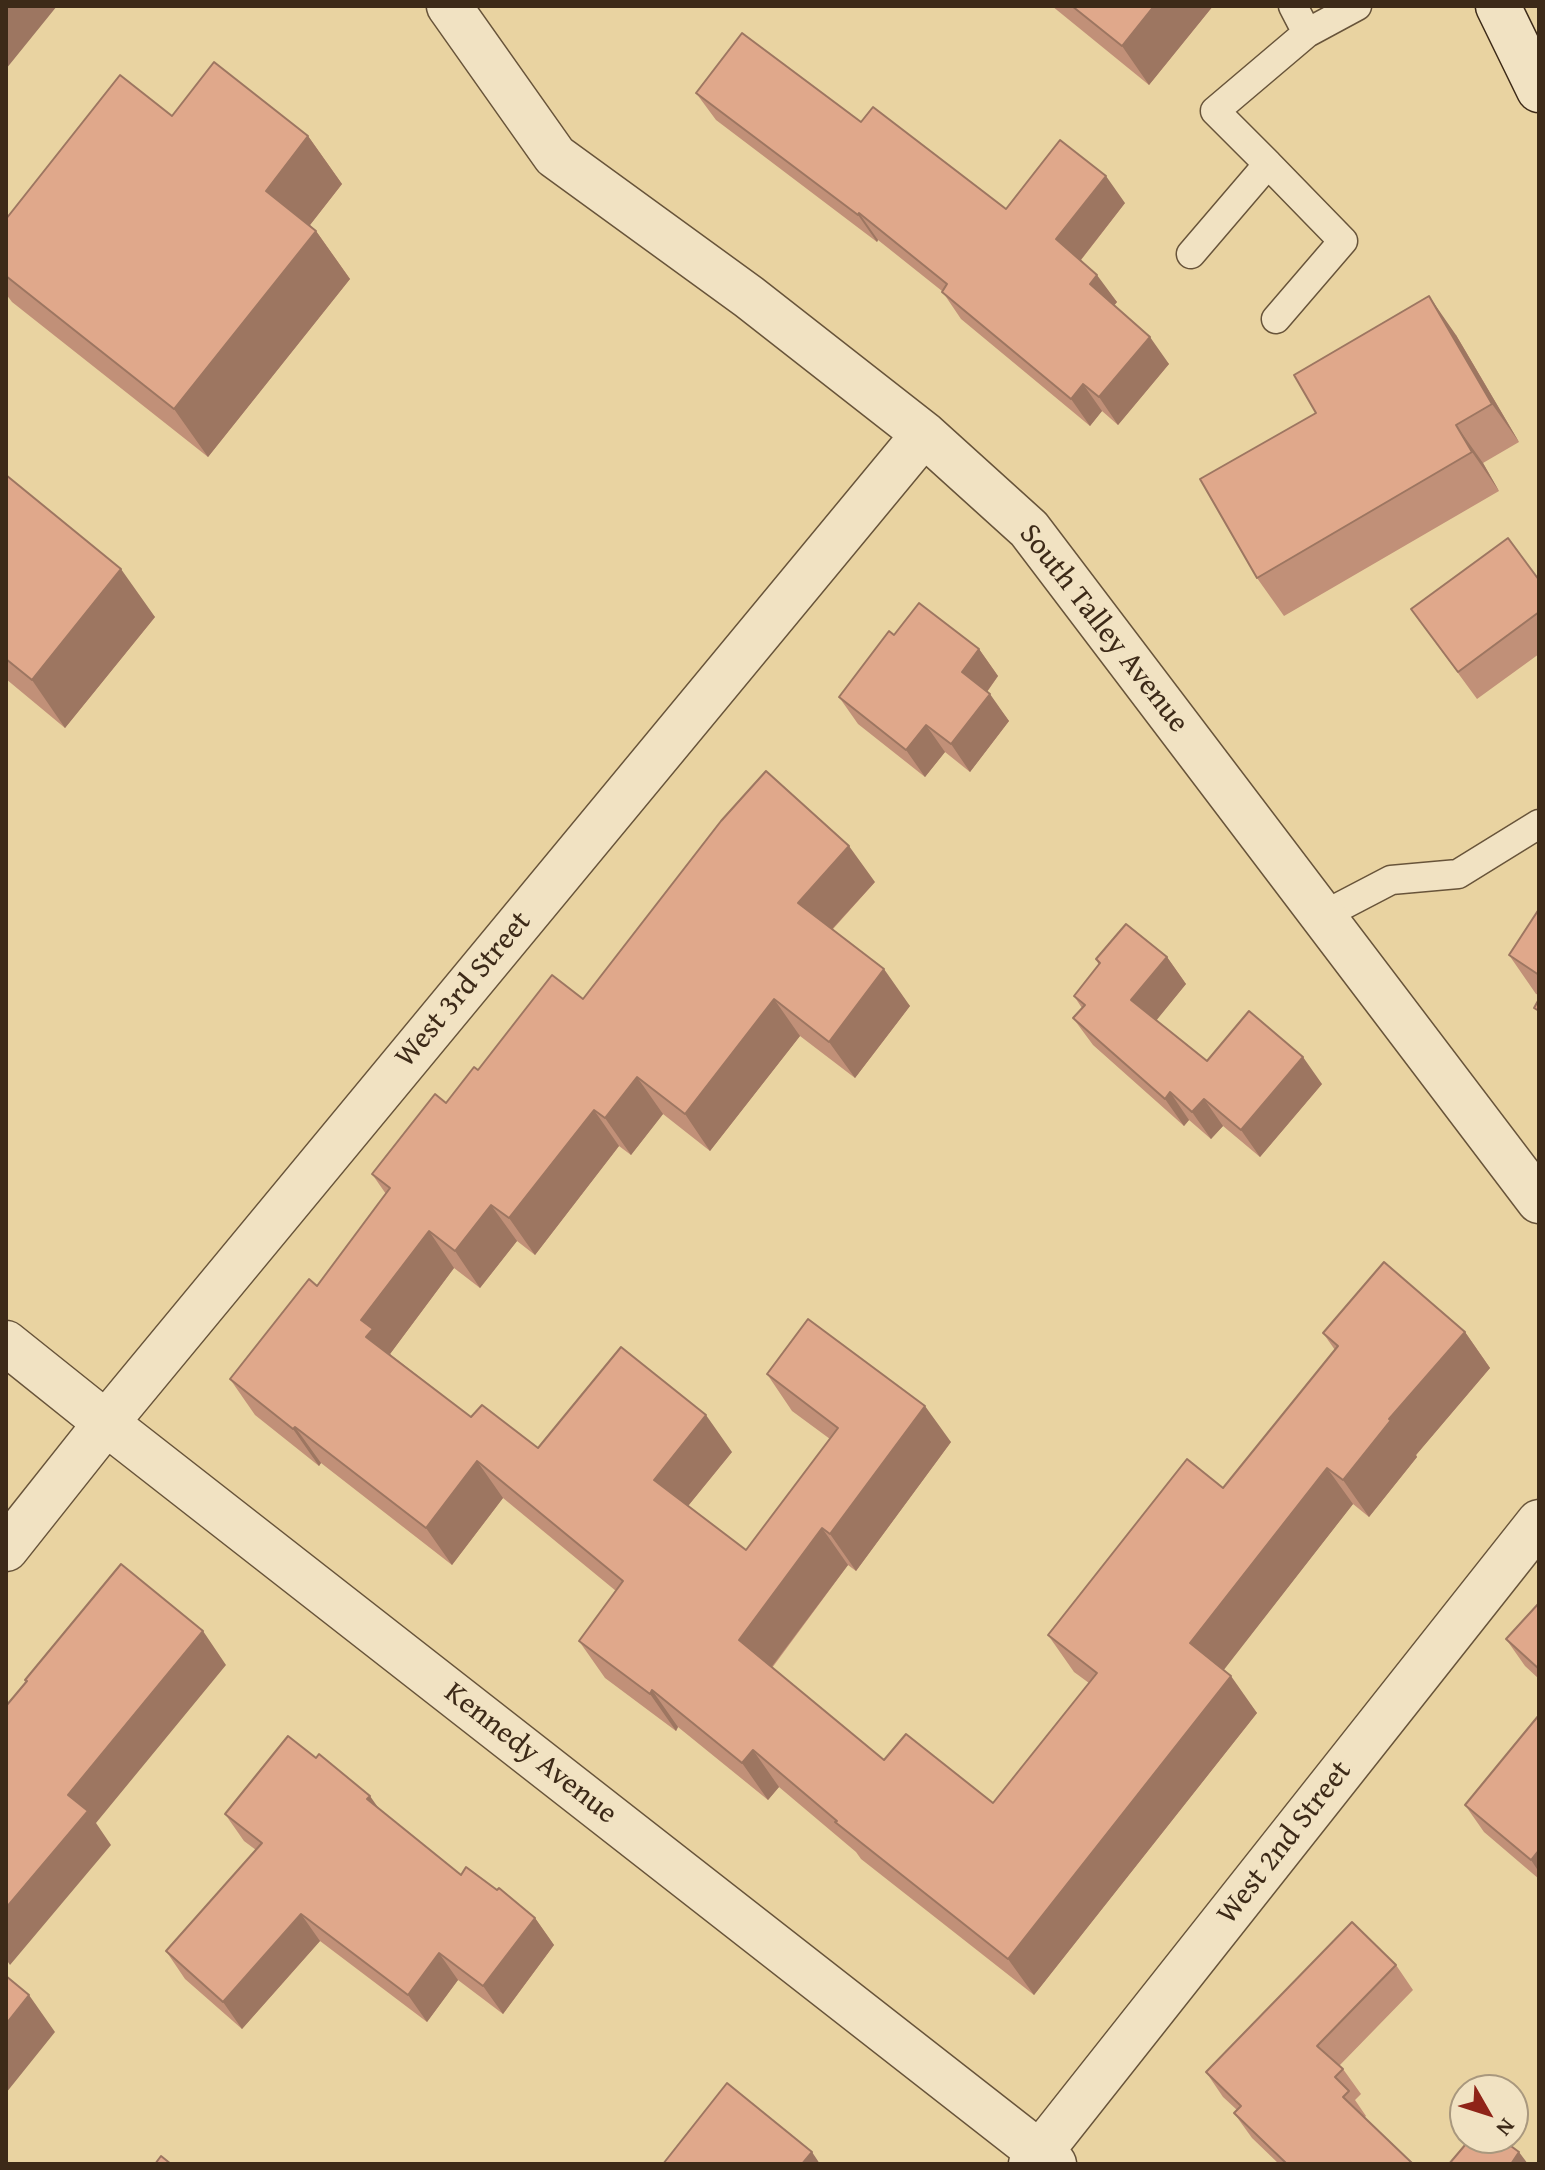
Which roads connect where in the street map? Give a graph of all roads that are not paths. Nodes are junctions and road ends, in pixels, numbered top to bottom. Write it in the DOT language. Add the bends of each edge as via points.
graph roads {
  1 [pos="449,6"];
  2 [pos="1293,6"];
  3 [pos="1357,6"];
  4 [pos="1498,6"];
  5 [pos="1307,33"];
  6 [pos="1539,90"];
  7 [pos="1268,164"];
  8 [pos="1191,254"];
  9 [pos="1276,319"];
  10 [pos="924,434"];
  11 [pos="1539,824"];
  12 [pos="1322,916"];
  13 [pos="1539,1201"];
  14 [pos="6,1343"];
  15 [pos="106,1423"];
  16 [pos="1539,1522"];
  17 [pos="6,1549"];
  18 [pos="1042,2160"];
  1 -- 10 [label="street, South Talley Avenue" via="555,156 749,297"];
  2 -- 5 [label="lane"];
  3 -- 5 [label="lane"];
  4 -- 6 [label="street"];
  5 -- 7 [label="lane" via="1215,111"];
  7 -- 8 [label="lane"];
  7 -- 9 [label="lane" via="1343,241"];
  10 -- 12 [label="street, South Talley Avenue" via="1029,529"];
  10 -- 15 [label="street, West 3rd Street"];
  11 -- 12 [label="lane" via="1458,874 1391,880"];
  12 -- 13 [label="street, South Talley Avenue"];
  14 -- 15 [label="street, Kennedy Avenue"];
  15 -- 17 [label="street, West 3rd Street"];
  15 -- 18 [label="street, Kennedy Avenue"];
  16 -- 18 [label="street, West 2nd Street"];
}
